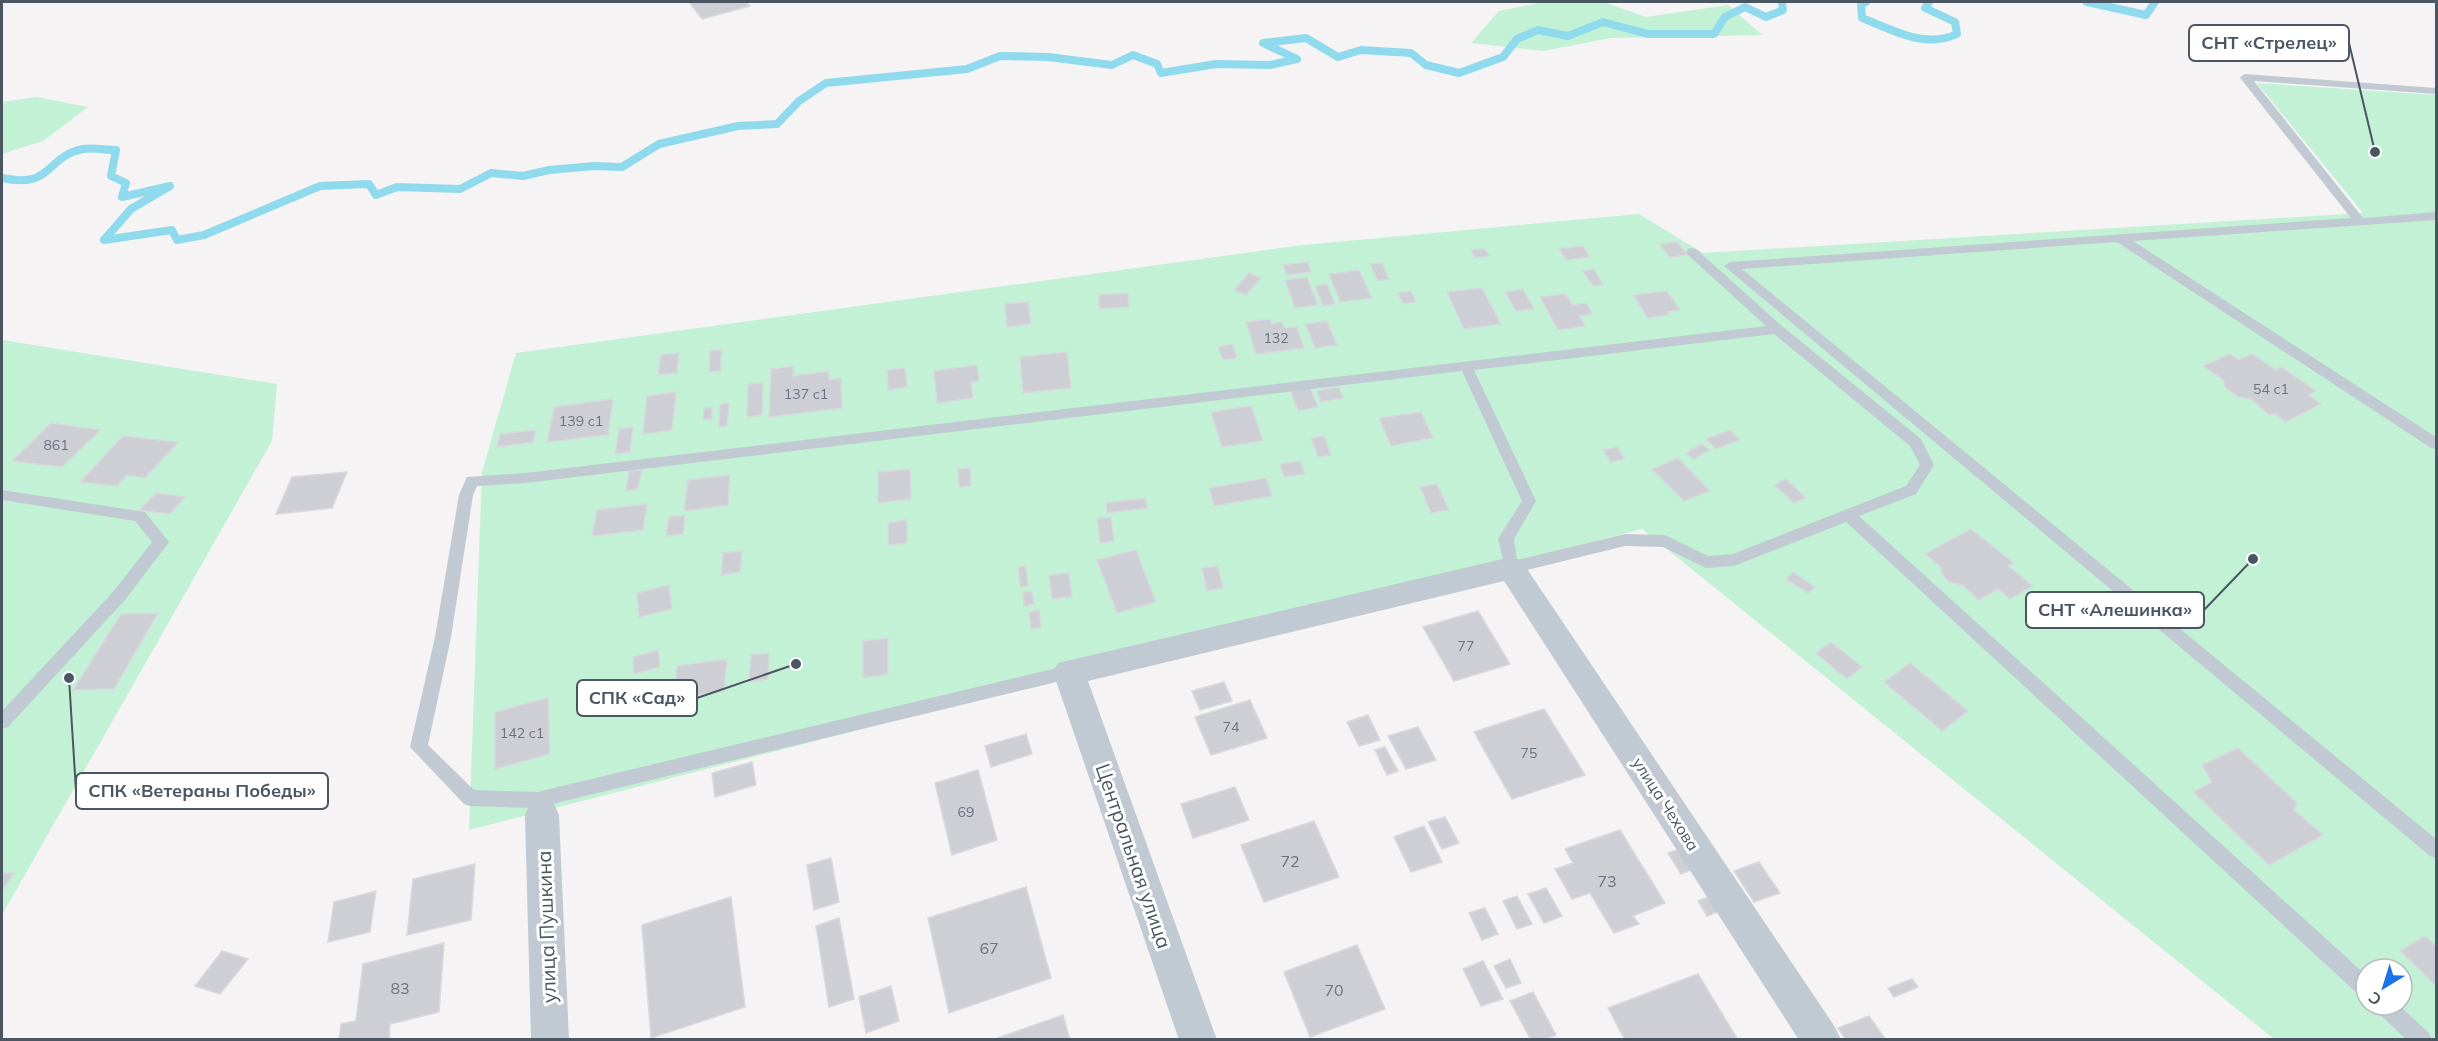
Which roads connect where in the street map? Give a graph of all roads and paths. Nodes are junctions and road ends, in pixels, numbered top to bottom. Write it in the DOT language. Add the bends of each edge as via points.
graph roads {
  1 [pos="2436,91"];
  2 [pos="2436,216"];
  3 [pos="2360,222"];
  4 [pos="2119,238"];
  5 [pos="1692,252"];
  6 [pos="1777,329"];
  7 [pos="1466,366"];
  8 [pos="2436,444"];
  9 [pos="2,495"];
  10 [pos="1848,515"];
  11 [pos="1510,568"];
  12 [pos="1070,672"];
  13 [pos="2,722"];
  14 [pos="539,807"];
  15 [pos="2436,850"];
  16 [pos="2354,977"];
  17 [pos="2397,1017"];
  18 [pos="550,1040"];
  19 [pos="1198,1040"];
  20 [pos="1822,1040"];
  21 [pos="2422,1040"];
  1 -- 3 [label="lane" via="2245,77"];
  2 -- 3 [label="lane"];
  3 -- 4 [label="lane"];
  4 -- 8 [label="lane"];
  4 -- 15 [label="lane" via="1730,266"];
  5 -- 6 [label="lane"];
  6 -- 7 [label="lane"];
  6 -- 10 [label="lane" via="1916,443 1927,465 1911,490"];
  7 -- 11 [label="lane" via="1529,501 1506,539"];
  7 -- 14 [label="lane" via="472,481 466,495 420,747 470,798"];
  9 -- 13 [label="lane" via="140,516 160,542 119,596"];
  10 -- 11 [label="lane" via="1734,560 1706,562 1665,542 1625,540"];
  10 -- 16 [label="lane"];
  11 -- 12 [label="street"];
  11 -- 20 [label="street, улица Чехова"];
  12 -- 14 [label="lane"];
  12 -- 19 [label="street, Центральная улица"];
  14 -- 18 [label="street, улица Пушкина"];
  17 -- 21 [label="lane"];
}
